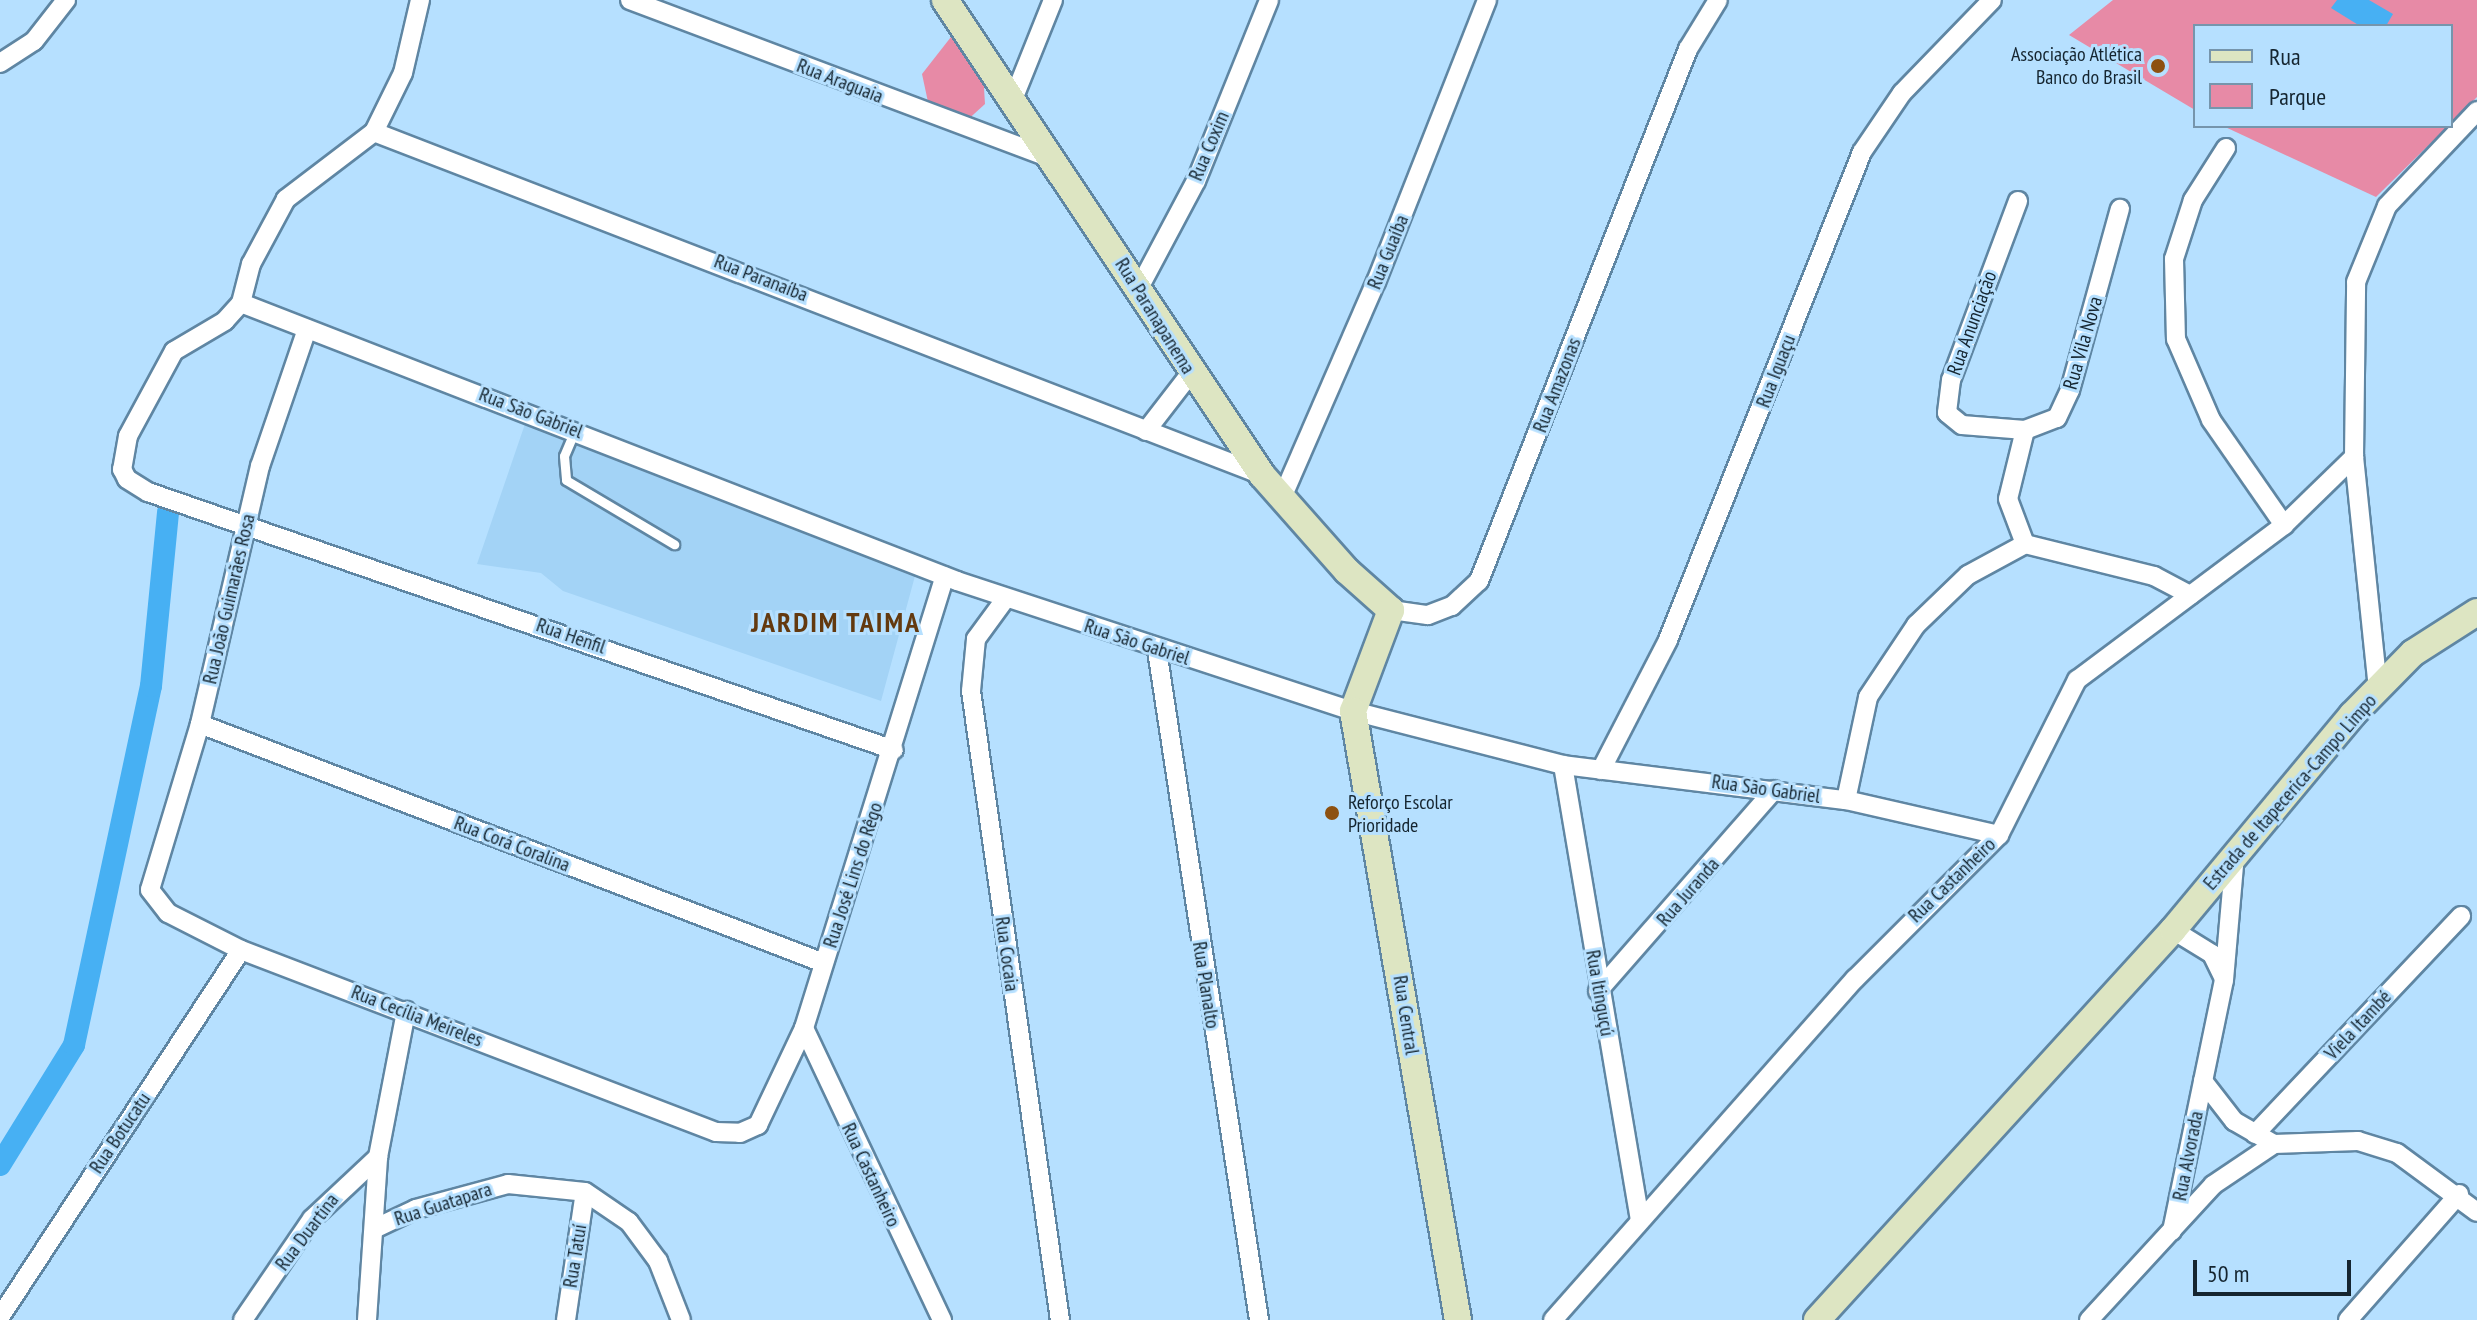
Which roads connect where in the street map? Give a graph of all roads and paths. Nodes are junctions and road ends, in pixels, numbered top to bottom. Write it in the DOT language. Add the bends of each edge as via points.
graph roads {
  1 [pos="66,0"];
  2 [pos="420,0"];
  3 [pos="630,0"];
  4 [pos="945,0"];
  5 [pos="1053,0"];
  6 [pos="1269,0"];
  7 [pos="1487,0"];
  8 [pos="1718,0"];
  9 [pos="1992,0"];
  10 [pos="0,63"];
  11 [pos="1014,97"];
  12 [pos="2477,111"];
  13 [pos="374,132"];
  14 [pos="2226,148"];
  15 [pos="1051,158"];
  16 [pos="2018,201"];
  17 [pos="2120,209"];
  18 [pos="1139,288"];
  19 [pos="241,303"];
  20 [pos="307,329"];
  21 [pos="1190,374"];
  22 [pos="575,430"];
  23 [pos="2025,430"];
  24 [pos="1146,431"];
  25 [pos="2354,457"];
  26 [pos="1262,475"];
  27 [pos="1281,500"];
  28 [pos="247,523"];
  29 [pos="2284,525"];
  30 [pos="674,544"];
  31 [pos="2025,544"];
  32 [pos="945,576"];
  33 [pos="2190,595"];
  34 [pos="1006,598"];
  35 [pos="1391,610"];
  36 [pos="2477,612"];
  37 [pos="1157,650"];
  38 [pos="2378,689"];
  39 [pos="1353,711"];
  40 [pos="200,724"];
  41 [pos="894,750"];
  42 [pos="1563,765"];
  43 [pos="1601,770"];
  44 [pos="1774,790"];
  45 [pos="1846,800"];
  46 [pos="1999,835"];
  47 [pos="2235,855"];
  48 [pos="154,869"];
  49 [pos="2461,916"];
  50 [pos="2173,930"];
  51 [pos="241,950"];
  52 [pos="824,963"];
  53 [pos="2224,980"];
  54 [pos="1598,991"];
  55 [pos="406,1011"];
  56 [pos="804,1028"];
  57 [pos="2203,1081"];
  58 [pos="716,1132"];
  59 [pos="2255,1134"];
  60 [pos="2274,1144"];
  61 [pos="378,1157"];
  62 [pos="585,1192"];
  63 [pos="2459,1194"];
  64 [pos="2477,1212"];
  65 [pos="1640,1221"];
  66 [pos="376,1228"];
  67 [pos="2172,1231"];
  68 [pos="0,1317"];
  69 [pos="243,1320"];
  70 [pos="367,1320"];
  71 [pos="566,1320"];
  72 [pos="681,1320"];
  73 [pos="942,1320"];
  74 [pos="1060,1320"];
  75 [pos="1259,1320"];
  76 [pos="1458,1320"];
  77 [pos="1553,1320"];
  78 [pos="1817,1320"];
  79 [pos="2089,1320"];
  80 [pos="2348,1320"];
  1 -- 10 [label="street" via="34,41"];
  2 -- 13 [label="street" via="403,73"];
  3 -- 15 [label="street, Rua Araguaia"];
  4 -- 11 [label="street, Rua Paranapanema"];
  5 -- 11 [label="street"];
  6 -- 18 [label="street, Rua Coxim" via="1196,181"];
  7 -- 27 [label="street, Rua Guaíba" via="1376,282"];
  8 -- 35 [label="street, Rua Amazonas" via="1688,49 1479,581 1452,606 1428,615"];
  9 -- 43 [label="street, Rua Iguaçu" via="1902,93 1862,152 1668,640"];
  11 -- 15 [label="street, Rua Paranapanema"];
  12 -- 25 [label="street, Estrada de Itapecerica-Campo Limpo" via="2387,206 2364,256 2353,305"];
  13 -- 19 [label="street" via="286,199 251,264"];
  13 -- 24 [label="street, Rua Paranaíba"];
  14 -- 29 [label="street" via="2193,200 2177,246 2171,302 2176,339 2211,420"];
  15 -- 18 [label="street, Rua Paranapanema"];
  16 -- 23 [label="street, Rua Anunciação" via="1957,359 1947,413 1962,425"];
  17 -- 23 [label="street, Rua Vila Nova" via="2064,408 2047,425"];
  18 -- 21 [label="street, Rua Paranapanema"];
  19 -- 20 [label="street, Rua São Gabriel"];
  19 -- 28 [label="street, Rua Henfil" via="225,321 174,351 128,436 122,469 148,492"];
  20 -- 22 [label="street, Rua São Gabriel"];
  20 -- 28 [label="street, Rua João Guimarães Rosa"];
  21 -- 24 [label="street"];
  21 -- 26 [label="street, Rua Paranapanema"];
  22 -- 30 [label="lane" via="564,456 566,480"];
  22 -- 32 [label="street, Rua São Gabriel"];
  23 -- 31 [label="street" via="2008,499"];
  24 -- 26 [label="street, Rua Paranaíba"];
  25 -- 29 [label="street, Rua Castanheiro"];
  25 -- 38 [label="street, Estrada de Itapecerica-Campo Limpo"];
  26 -- 27 [label="street, Rua Paranapanema"];
  27 -- 35 [label="street, Rua Paranapanema"];
  28 -- 40 [label="street, Rua João Guimarães Rosa"];
  28 -- 41 [label="street, Rua Henfil"];
  29 -- 33 [label="street, Rua Castanheiro"];
  31 -- 33 [label="street" via="2065,549 2154,576"];
  31 -- 45 [label="street" via="1968,575 1916,625 1868,697"];
  32 -- 34 [label="street, Rua São Gabriel"];
  32 -- 41 [label="street, Rua José Lins do Rêgo"];
  33 -- 46 [label="street, Rua Castanheiro" via="2077,680"];
  34 -- 37 [label="street, Rua São Gabriel"];
  34 -- 74 [label="street, Rua Cocaia" via="976,639 971,691"];
  35 -- 39 [label="street"];
  36 -- 38 [label="street" via="2413,653"];
  37 -- 39 [label="street, Rua São Gabriel"];
  37 -- 75 [label="street, Rua Planalto"];
  38 -- 47 [label="street, Estrada de Itapecerica-Campo Limpo"];
  39 -- 42 [label="street, Rua São Gabriel"];
  39 -- 76 [label="street, Rua Central"];
  40 -- 48 [label="street, Rua João Guimarães Rosa"];
  40 -- 52 [label="street, Rua Corá Coralina"];
  41 -- 52 [label="street, Rua José Lins do Rêgo"];
  42 -- 43 [label="street, Rua São Gabriel"];
  42 -- 54 [label="street, Rua Itinguçú"];
  43 -- 44 [label="street, Rua São Gabriel"];
  44 -- 45 [label="street, Rua São Gabriel"];
  44 -- 54 [label="street, Rua Juranda"];
  45 -- 46 [label="street, Rua São Gabriel"];
  46 -- 65 [label="street, Rua Castanheiro" via="1855,979"];
  47 -- 50 [label="street, Estrada de Itapecerica-Campo Limpo"];
  47 -- 53 [label="street, Rua Alvorada"];
  48 -- 51 [label="street, Rua Cecília Meireles" via="150,890 155,902"];
  49 -- 59 [label="street, Viela Itambé"];
  50 -- 53 [label="street" via="2212,954"];
  50 -- 78 [label="street, Estrada de Itapecerica-Campo Limpo"];
  51 -- 55 [label="street, Rua Cecília Meireles"];
  51 -- 68 [label="street, Rua Botucatu"];
  52 -- 56 [label="street, Rua José Lins do Rêgo"];
  53 -- 57 [label="street, Rua Alvorada"];
  54 -- 65 [label="street, Rua Itinguçú"];
  55 -- 58 [label="street, Rua Cecília Meireles"];
  55 -- 61 [label="street"];
  56 -- 58 [label="street, Rua José Lins do Rêgo" via="758,1125 740,1133"];
  56 -- 73 [label="street, Rua Castanheiro"];
  57 -- 59 [label="street" via="2234,1121"];
  57 -- 67 [label="street, Rua Alvorada"];
  59 -- 60 [label="street"];
  60 -- 63 [label="street" via="2358,1141 2397,1153"];
  60 -- 67 [label="street, Rua Alvorada" via="2213,1185"];
  61 -- 66 [label="street"];
  61 -- 69 [label="street, Rua Duartina" via="312,1219"];
  62 -- 66 [label="street, Rua Guatapara" via="508,1184 416,1209"];
  62 -- 71 [label="street, Rua Tatuí"];
  62 -- 72 [label="street" via="636,1232 658,1261"];
  63 -- 64 [label="street"];
  63 -- 80 [label="street"];
  65 -- 77 [label="street, Rua Castanheiro"];
  66 -- 70 [label="street"];
  67 -- 79 [label="street, Rua Alvorada"];
}
